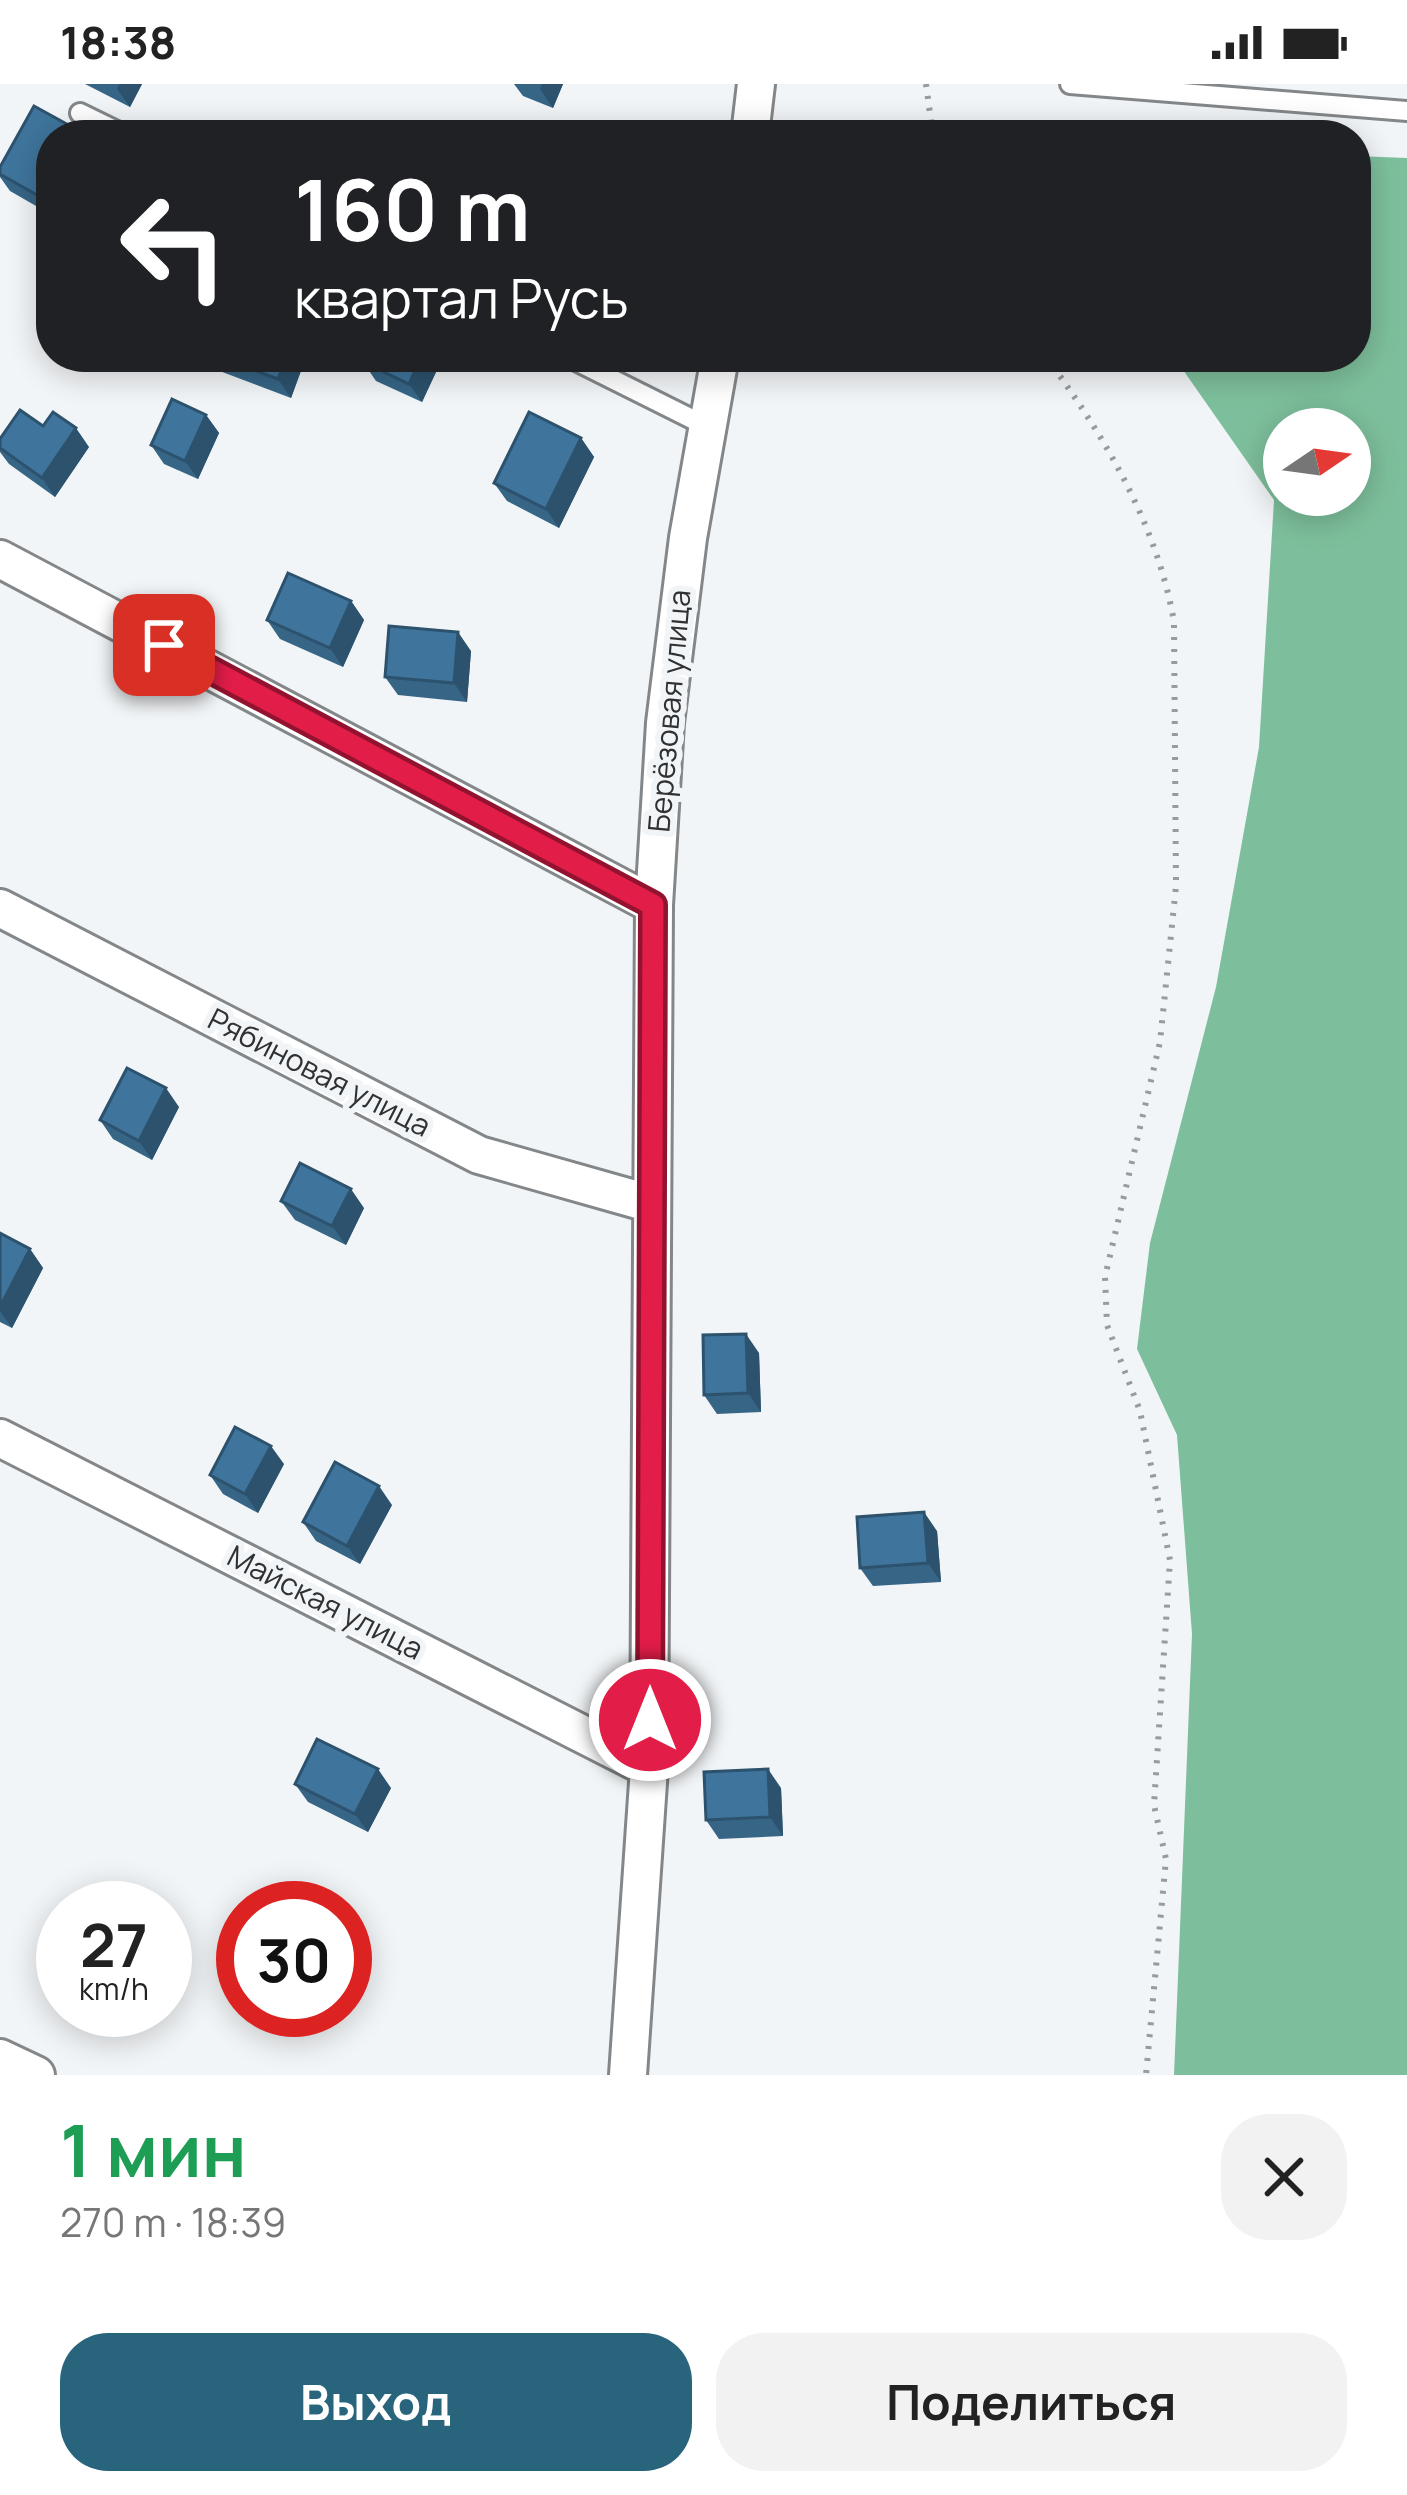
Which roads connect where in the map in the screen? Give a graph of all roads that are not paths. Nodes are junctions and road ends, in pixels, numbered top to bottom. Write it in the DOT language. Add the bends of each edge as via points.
graph roads {
  1 [pos="757,84"];
  2 [pos="1070,84"];
  3 [pos="1407,111"];
  4 [pos="80,112"];
  5 [pos="96,120"];
  6 [pos="752,120"];
  7 [pos="598,372"];
  8 [pos="718,372"];
  9 [pos="710,428"];
  10 [pos="0,559"];
  11 [pos="653,905"];
  12 [pos="0,908"];
  13 [pos="652,1204"];
  14 [pos="0,1438"];
  15 [pos="649,1768"];
  16 [pos="0,2058"];
  17 [pos="36,2075"];
  18 [pos="628,2075"];
  1 -- 6 [label="street"];
  2 -- 3 [label="lane"];
  4 -- 5 [label="lane"];
  7 -- 9 [label="lane"];
  8 -- 9 [label="street, Берёзовая улица"];
  9 -- 11 [label="street, Берёзовая улица" via="668,700"];
  10 -- 11 [label="street"];
  11 -- 13 [label="street, Берёзовая улица"];
  12 -- 13 [label="street, Рябиновая улица" via="479,1155"];
  13 -- 15 [label="street, Берёзовая улица"];
  14 -- 15 [label="street, Майская улица"];
  15 -- 18 [label="street, Берёзовая улица"];
  16 -- 17 [label="street"];
}
